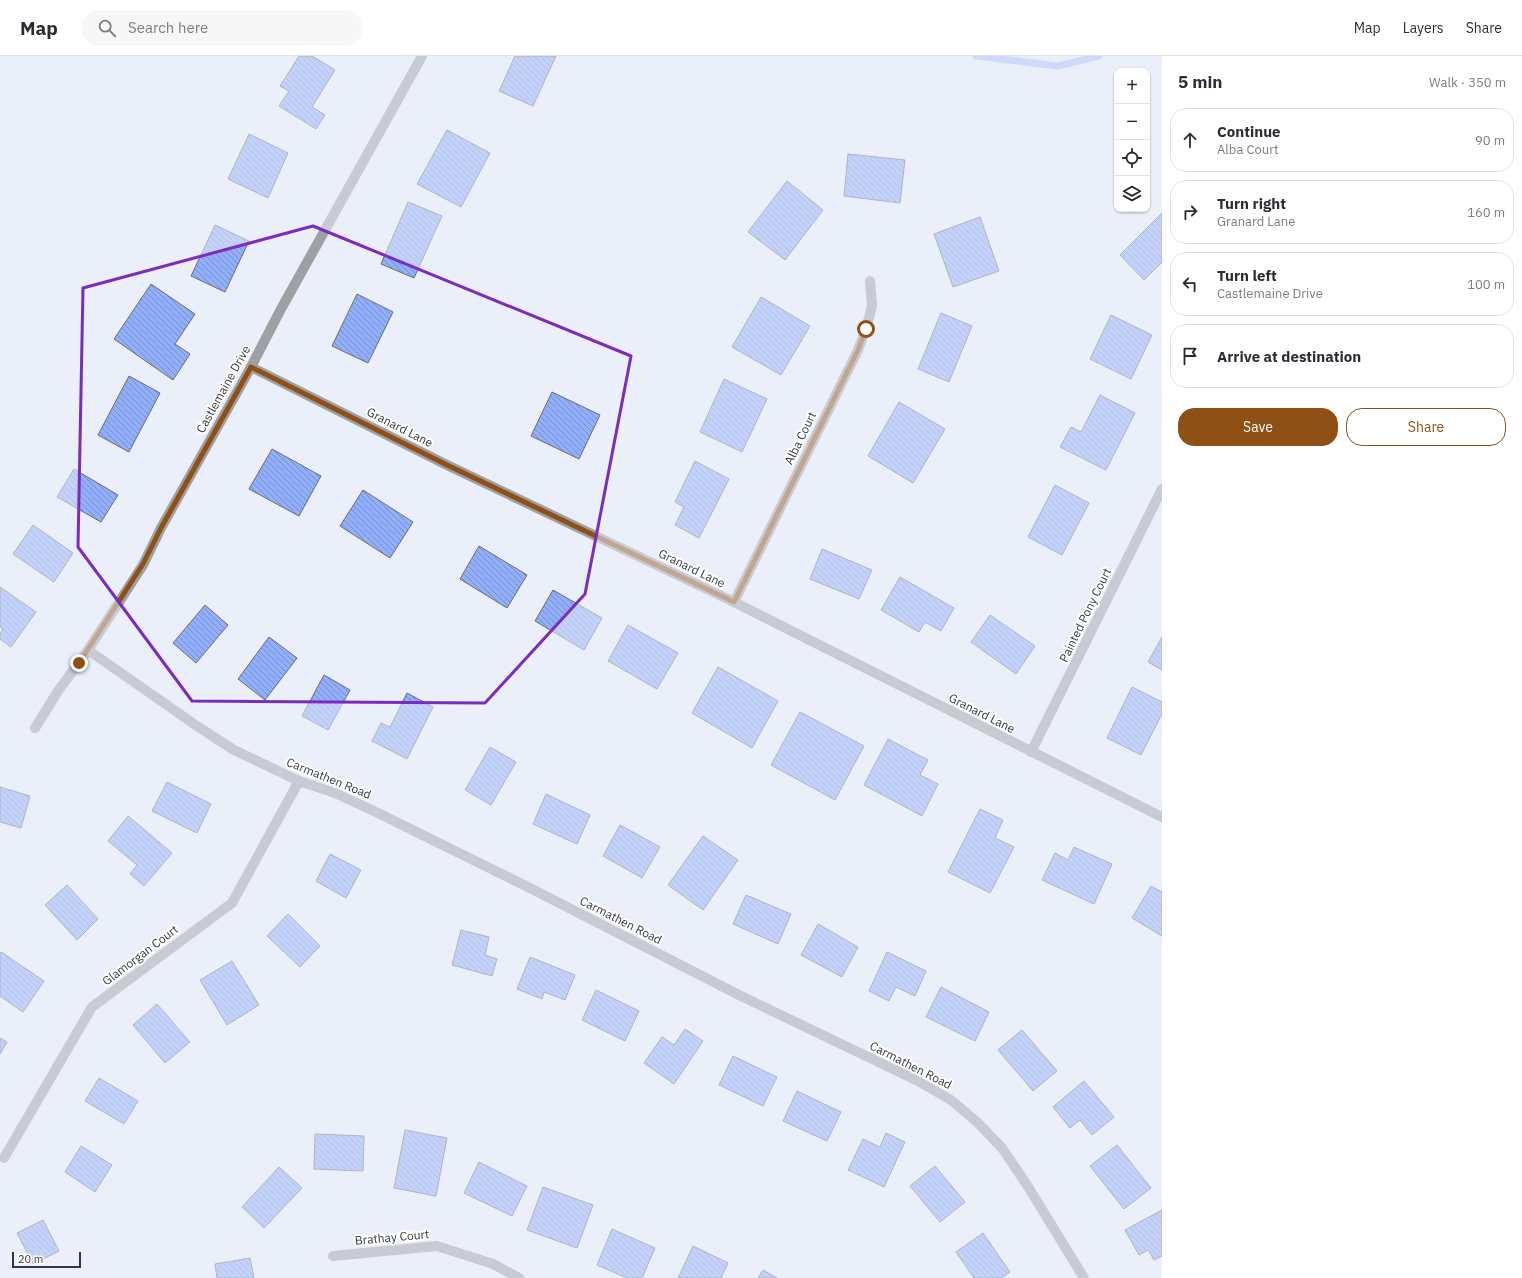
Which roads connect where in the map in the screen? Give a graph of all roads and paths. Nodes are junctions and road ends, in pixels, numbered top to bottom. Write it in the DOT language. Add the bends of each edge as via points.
graph roads {
  1 [pos="422,56"];
  2 [pos="870,281"];
  3 [pos="251,367"];
  4 [pos="1162,489"];
  5 [pos="734,602"];
  6 [pos="88,650"];
  7 [pos="35,728"];
  8 [pos="1031,752"];
  9 [pos="299,781"];
  10 [pos="1162,817"];
  11 [pos="4,1158"];
  12 [pos="333,1256"];
  13 [pos="519,1278"];
  14 [pos="1084,1278"];
  1 -- 3 [label="street, Castlemaine Drive" via="340,200"];
  2 -- 5 [label="street, Alba Court" via="872,306 858,350"];
  3 -- 5 [label="street, Granard Lane" via="447,465"];
  3 -- 6 [label="street, Castlemaine Drive" via="143,564"];
  4 -- 8 [label="street, Painted Pony Court"];
  5 -- 8 [label="street, Granard Lane"];
  6 -- 7 [label="street, Castlemaine Drive"];
  6 -- 9 [label="street, Carmathen Road" via="234,750"];
  8 -- 10 [label="street, Granard Lane"];
  9 -- 11 [label="street, Glamorgan Court" via="232,903 92,1007"];
  9 -- 14 [label="street, Carmathen Road" via="378,813 741,996 916,1080 951,1100 1002,1148 1028,1185"];
  12 -- 13 [label="street, Brathay Court" via="437,1246 493,1264"];
}
